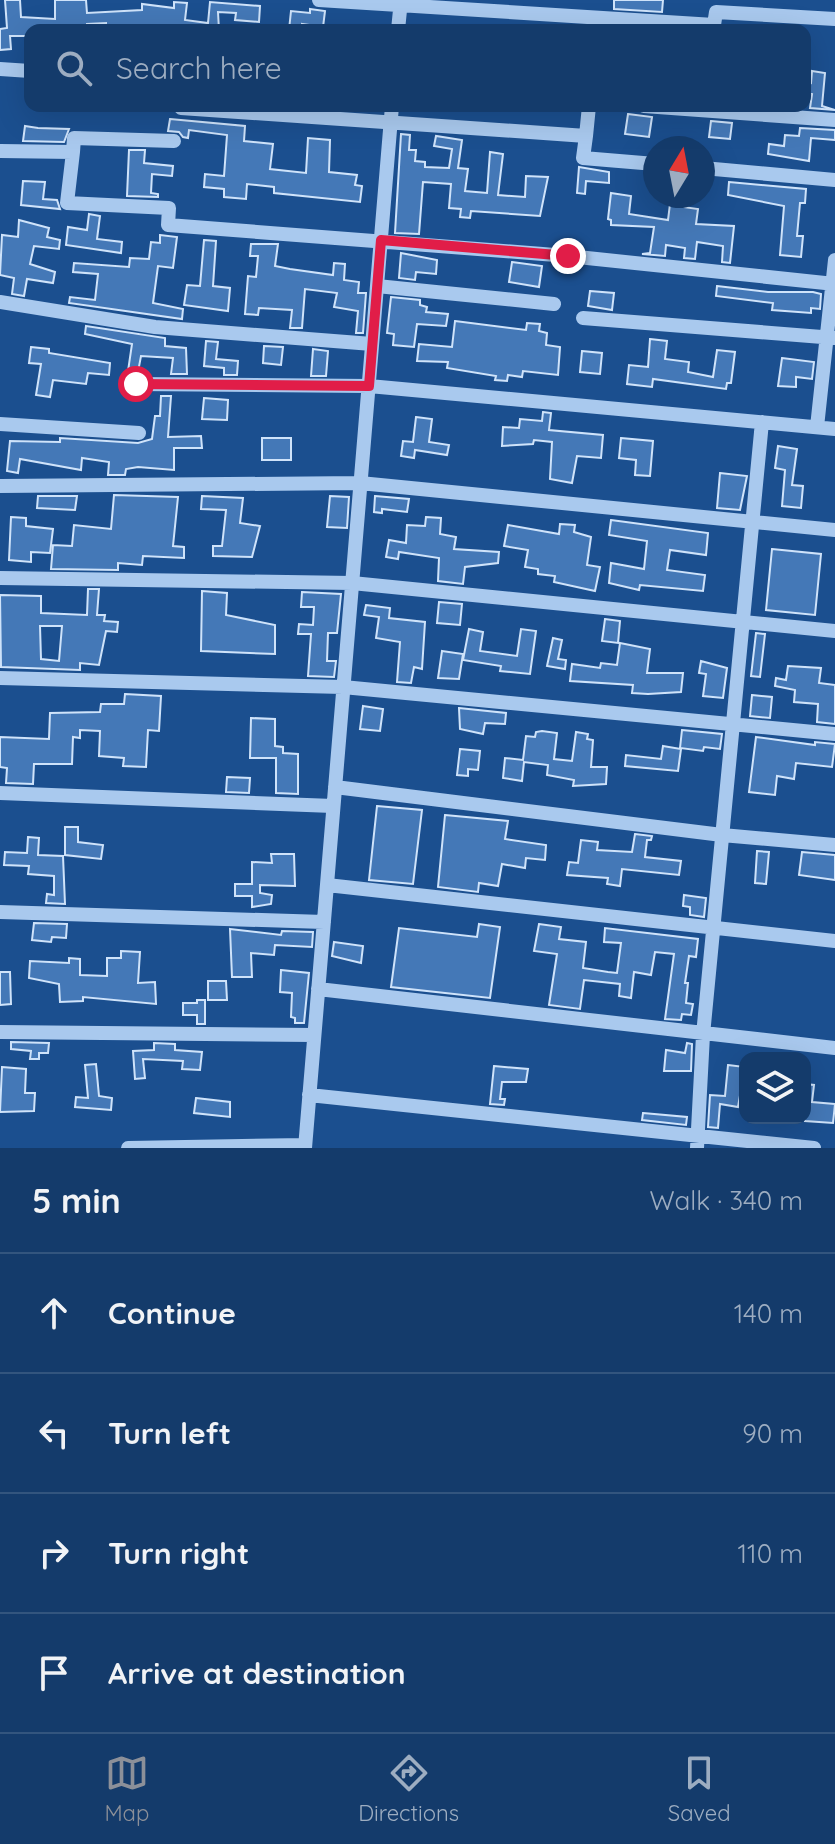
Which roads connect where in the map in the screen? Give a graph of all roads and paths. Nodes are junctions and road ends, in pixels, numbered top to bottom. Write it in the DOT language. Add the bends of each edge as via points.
graph roads {
  1 [pos="319,0"];
  2 [pos="401,3"];
  3 [pos="835,19"];
  4 [pos="399,24"];
  5 [pos="700,24"];
  6 [pos="714,24"];
  7 [pos="0,69"];
  8 [pos="24,71"];
  9 [pos="349,112"];
  10 [pos="588,112"];
  11 [pos="726,112"];
  12 [pos="391,113"];
  13 [pos="835,120"];
  14 [pos="586,136"];
  15 [pos="174,141"];
  16 [pos="0,151"];
  17 [pos="73,152"];
  18 [pos="643,163"];
  19 [pos="715,169"];
  20 [pos="835,180"];
  21 [pos="381,240"];
  22 [pos="835,260"];
  23 [pos="834,284"];
  24 [pos="377,286"];
  25 [pos="0,302"];
  26 [pos="554,304"];
  27 [pos="583,318"];
  28 [pos="831,338"];
  29 [pos="372,344"];
  30 [pos="136,384"];
  31 [pos="369,386"];
  32 [pos="762,422"];
  33 [pos="0,424"];
  34 [pos="817,427"];
  35 [pos="835,429"];
  36 [pos="139,433"];
  37 [pos="360,483"];
  38 [pos="0,486"];
  39 [pos="753,521"];
  40 [pos="835,530"];
  41 [pos="0,578"];
  42 [pos="352,583"];
  43 [pos="743,621"];
  44 [pos="835,631"];
  45 [pos="0,678"];
  46 [pos="343,687"];
  47 [pos="733,724"];
  48 [pos="835,734"];
  49 [pos="335,787"];
  50 [pos="0,793"];
  51 [pos="333,806"];
  52 [pos="722,835"];
  53 [pos="835,845"];
  54 [pos="327,885"];
  55 [pos="0,912"];
  56 [pos="324,922"];
  57 [pos="713,929"];
  58 [pos="835,941"];
  59 [pos="318,989"];
  60 [pos="0,1032"];
  61 [pos="314,1035"];
  62 [pos="703,1035"];
  63 [pos="835,1048"];
  64 [pos="309,1095"];
  65 [pos="697,1142"];
  66 [pos="305,1146"];
  67 [pos="128,1148"];
  68 [pos="814,1148"];
  1 -- 2 [label="street"];
  2 -- 4 [label="street"];
  2 -- 5 [label="street"];
  3 -- 6 [label="street" via="716,12"];
  7 -- 8 [label="street"];
  9 -- 12 [label="street"];
  10 -- 14 [label="street"];
  11 -- 13 [label="street"];
  12 -- 14 [label="street"];
  12 -- 21 [label="street"];
  14 -- 18 [label="street" via="583,158"];
  15 -- 17 [label="street" via="74,138"];
  16 -- 17 [label="street"];
  17 -- 21 [label="street" via="67,203 169,208 168,225"];
  19 -- 20 [label="street"];
  21 -- 23 [label="street"];
  21 -- 24 [label="street"];
  22 -- 23 [label="street"];
  23 -- 28 [label="street"];
  24 -- 26 [label="street"];
  24 -- 29 [label="street"];
  25 -- 29 [label="street" via="155,327"];
  27 -- 28 [label="street"];
  28 -- 34 [label="street"];
  29 -- 31 [label="street"];
  30 -- 31 [label="street"];
  31 -- 32 [label="street"];
  31 -- 37 [label="street"];
  32 -- 34 [label="street"];
  32 -- 39 [label="street"];
  33 -- 36 [label="street"];
  34 -- 35 [label="street"];
  37 -- 38 [label="street"];
  37 -- 39 [label="street"];
  37 -- 42 [label="street"];
  39 -- 40 [label="street"];
  39 -- 43 [label="street"];
  41 -- 42 [label="street"];
  42 -- 43 [label="street"];
  42 -- 46 [label="street"];
  43 -- 44 [label="street"];
  43 -- 47 [label="street"];
  45 -- 46 [label="street"];
  46 -- 47 [label="street"];
  46 -- 49 [label="street"];
  47 -- 48 [label="street"];
  47 -- 52 [label="street"];
  49 -- 51 [label="street"];
  49 -- 52 [label="street"];
  50 -- 51 [label="street"];
  51 -- 54 [label="street"];
  52 -- 53 [label="street"];
  52 -- 57 [label="street"];
  54 -- 56 [label="street"];
  54 -- 57 [label="street"];
  55 -- 56 [label="street"];
  56 -- 59 [label="street"];
  57 -- 58 [label="street"];
  57 -- 62 [label="street"];
  59 -- 61 [label="street"];
  59 -- 62 [label="street"];
  60 -- 61 [label="street"];
  61 -- 64 [label="street"];
  62 -- 63 [label="street"];
  62 -- 65 [label="street"];
  64 -- 65 [label="street"];
  64 -- 66 [label="street"];
  65 -- 68 [label="street"];
  66 -- 67 [label="street"];
}
